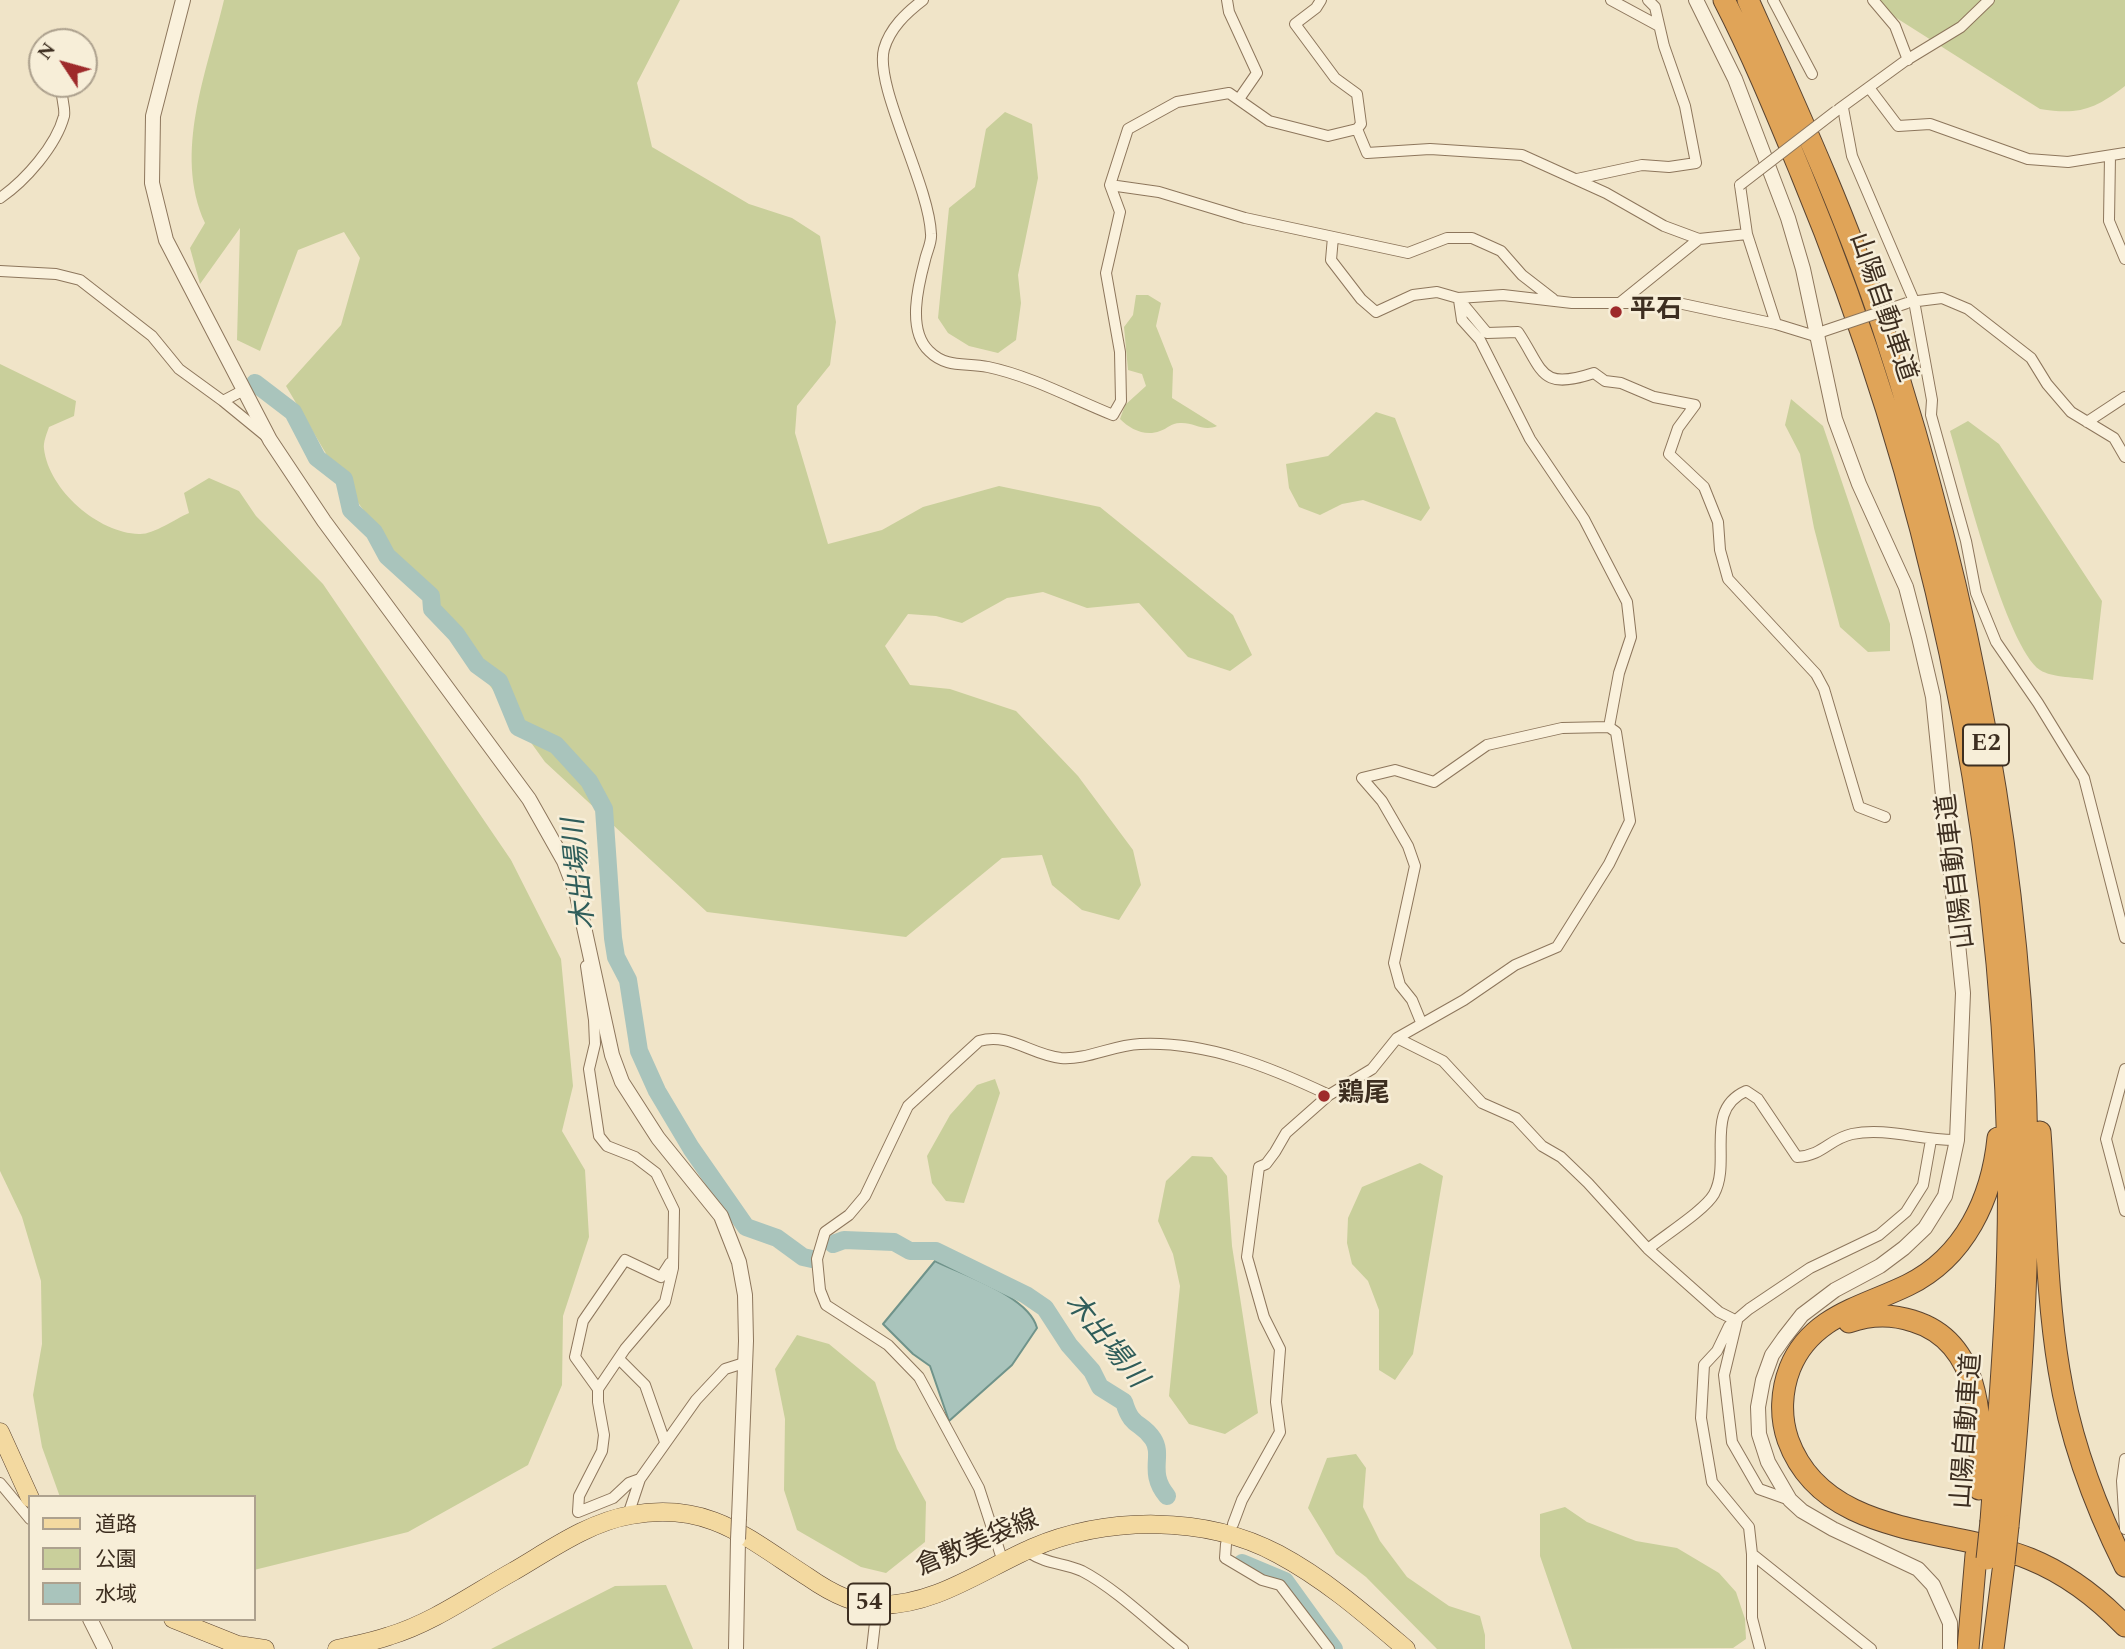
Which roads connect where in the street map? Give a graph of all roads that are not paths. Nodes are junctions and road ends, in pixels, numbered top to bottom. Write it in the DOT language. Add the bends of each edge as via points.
graph roads {
  1 [pos="183,0"];
  2 [pos="923,0"];
  3 [pos="1227,0"];
  4 [pos="1321,0"];
  5 [pos="1611,0"];
  6 [pos="1648,0"];
  7 [pos="1696,0"];
  8 [pos="1724,0"];
  9 [pos="1748,0"];
  10 [pos="1773,0"];
  11 [pos="1873,0"];
  12 [pos="1989,0"];
  13 [pos="1659,26"];
  14 [pos="1908,60"];
  15 [pos="1812,74"];
  16 [pos="1870,89"];
  17 [pos="61,98"];
  18 [pos="1239,99"];
  19 [pos="1839,109"];
  20 [pos="1357,129"];
  21 [pos="2125,153"];
  22 [pos="2110,156"];
  23 [pos="1577,180"];
  24 [pos="1110,185"];
  25 [pos="0,198"];
  26 [pos="1747,234"];
  27 [pos="1333,237"];
  28 [pos="1699,239"];
  29 [pos="2125,259"];
  30 [pos="0,271"];
  31 [pos="1458,298"];
  32 [pos="1555,301"];
  33 [pos="1621,302"];
  34 [pos="1911,302"];
  35 [pos="1776,324"];
  36 [pos="1820,333"];
  37 [pos="242,391"];
  38 [pos="2125,397"];
  39 [pos="223,401"];
  40 [pos="2087,422"];
  41 [pos="270,440"];
  42 [pos="2125,457"];
  43 [pos="1609,727"];
  44 [pos="1885,817"];
  45 [pos="2009,897"];
  46 [pos="585,928"];
  47 [pos="2125,938"];
  48 [pos="1421,1022"];
  49 [pos="1396,1038"];
  50 [pos="2004,1050"];
  51 [pos="2125,1069"];
  52 [pos="1329,1095"];
  53 [pos="1931,1140"];
  54 [pos="1957,1140"];
  55 [pos="2125,1210"];
  56 [pos="1648,1249"];
  57 [pos="673,1259"];
  58 [pos="1737,1321"];
  59 [pos="619,1360"];
  60 [pos="744,1363"];
  61 [pos="598,1389"];
  62 [pos="0,1432"];
  63 [pos="665,1442"];
  64 [pos="2125,1459"];
  65 [pos="640,1479"];
  66 [pos="0,1483"];
  67 [pos="28,1495"];
  68 [pos="1790,1500"];
  69 [pos="628,1515"];
  70 [pos="28,1517"];
  71 [pos="1992,1522"];
  72 [pos="1233,1524"];
  73 [pos="2125,1529"];
  74 [pos="1226,1544"];
  75 [pos="1031,1549"];
  76 [pos="1752,1554"];
  77 [pos="1989,1559"];
  78 [pos="1003,1562"];
  79 [pos="2125,1566"];
  80 [pos="877,1605"];
  81 [pos="2125,1611"];
  82 [pos="91,1621"];
  83 [pos="178,1621"];
  84 [pos="2125,1626"];
  85 [pos="105,1649"];
  86 [pos="265,1649"];
  87 [pos="337,1649"];
  88 [pos="736,1649"];
  89 [pos="872,1649"];
  90 [pos="1183,1649"];
  91 [pos="1329,1649"];
  92 [pos="1406,1649"];
  93 [pos="1760,1649"];
  94 [pos="1871,1649"];
  95 [pos="1950,1649"];
  96 [pos="1968,1649"];
  97 [pos="1974,1649"];
  98 [pos="1993,1649"];
  1 -- 37 [label="street" via="153,116 152,183 166,240"];
  2 -- 24 [label="street" via="894,29 883,58 884,78 919,174 932,237 924,262 916,327 929,352 948,365 988,367 1113,415 1121,401 1120,352 1106,273 1120,212"];
  3 -- 18 [label="street" via="1257,73"];
  4 -- 20 [label="street" via="1295,24 1335,78 1357,94 1361,124"];
  5 -- 13 [label="street"];
  6 -- 13 [label="street" via="1655,7"];
  7 -- 36 [label="street" via="1735,79 1788,218"];
  8 -- 50 [label="highway, 山陽自動車道 / E2" via="1779,120 1853,306 1925,540 1977,791"];
  9 -- 45 [label="highway, 山陽自動車道 / E2" via="1844,227 1919,445 1944,537 1980,710"];
  10 -- 15 [label="street"];
  11 -- 14 [label="street" via="1895,26"];
  12 -- 14 [label="street" via="1961,27"];
  13 -- 23 [label="street" via="1685,106 1696,163 1642,165"];
  14 -- 16 [label="street"];
  16 -- 19 [label="street"];
  16 -- 22 [label="street" via="1898,126 1930,124 2028,159 2068,162"];
  17 -- 25 [label="street" via="64,115 45,151 21,183"];
  18 -- 20 [label="street" via="1269,121 1328,136"];
  18 -- 24 [label="street" via="1229,93 1214,93 1177,102 1144,118 1128,129"];
  19 -- 26 [label="street, bridge" via="1740,185"];
  19 -- 34 [label="street" via="1852,156"];
  20 -- 23 [label="street" via="1367,153 1430,149 1522,155"];
  21 -- 22 [label="street"];
  22 -- 29 [label="street" via="2109,221"];
  23 -- 28 [label="street" via="1664,226"];
  24 -- 27 [label="street" via="1159,192 1245,218"];
  26 -- 28 [label="street"];
  26 -- 35 [label="street"];
  27 -- 31 [label="street" via="1331,260 1376,312 1413,295 1437,292"];
  27 -- 32 [label="street" via="1408,253 1447,238 1472,238 1501,251"];
  28 -- 33 [label="street"];
  30 -- 39 [label="street" via="80,280 152,336 179,369"];
  31 -- 32 [label="street" via="1503,295"];
  31 -- 43 [label="street" via="1462,320 1480,340 1530,439 1584,519 1627,602 1631,637"];
  31 -- 44 [label="street" via="1487,333 1518,332 1548,377 1559,381 1594,373 1654,397 1695,405 1678,428 1669,454 1704,487 1717,522 1728,579 1816,674 1859,807"];
  32 -- 33 [label="street"];
  33 -- 35 [label="street" via="1678,303"];
  34 -- 36 [label="street, bridge"];
  34 -- 40 [label="street" via="1942,298 1968,309 2031,358 2071,412"];
  34 -- 47 [label="street" via="1932,400 1931,415 1976,593 1996,642 2084,778"];
  35 -- 36 [label="street"];
  36 -- 54 [label="street" via="1835,419 1906,587 1933,697 1963,993"];
  37 -- 39 [label="street"];
  37 -- 41 [label="street"];
  38 -- 40 [label="street"];
  39 -- 41 [label="street"];
  40 -- 42 [label="street" via="2114,438"];
  41 -- 46 [label="street" via="529,799 564,861"];
  43 -- 48 [label="street" via="1616,732 1630,821 1557,947 1515,965"];
  43 -- 48 [label="street" via="1562,728 1487,745 1434,782 1395,770 1362,778 1382,801 1415,866 1394,963"];
  45 -- 71 [label="highway, 山陽自動車道 / E2" via="2022,1037 2026,1312"];
  45 -- 79 [label="highway" via="2035,1069 2059,1371 2082,1465"];
  46 -- 57 [label="street" via="595,1044 589,1069 599,1136 607,1146 656,1172 674,1210"];
  46 -- 60 [label="street" via="622,1082 658,1138 721,1216 732,1241 745,1295"];
  48 -- 49 [label="street"];
  49 -- 52 [label="street" via="1372,1069"];
  49 -- 56 [label="street" via="1443,1061 1482,1103 1516,1118 1588,1183"];
  50 -- 71 [label="highway, 山陽自動車道 / E2" via="2009,1156 2007,1283"];
  50 -- 84 [label="highway" via="1996,1159 1973,1222 1947,1257 1924,1276 1842,1313 1810,1336 1785,1382 1786,1435 1809,1476 1847,1506 1904,1528 2029,1558 2074,1582"];
  51 -- 55 [label="street" via="2106,1139"];
  52 -- 72 [label="street" via="1286,1133 1266,1164 1259,1167 1247,1256 1261,1307 1280,1349 1276,1402 1280,1432"];
  52 -- 78 [label="street" via="1232,1055 1175,1044 1120,1046 1061,1058 992,1037 979,1041 908,1106 865,1196 825,1232 817,1259 820,1290 826,1304 888,1345 919,1377 979,1488"];
  53 -- 54 [label="street"];
  53 -- 56 [label="street" via="1880,1131 1850,1135 1814,1156 1797,1157 1758,1099 1746,1091 1732,1097 1723,1115 1716,1191 1693,1216"];
  53 -- 58 [label="street" via="1923,1185 1906,1212 1879,1235 1784,1284"];
  54 -- 68 [label="street" via="1945,1196 1925,1228 1880,1266 1835,1290 1802,1315 1772,1355 1758,1407 1759,1434 1768,1462"];
  56 -- 58 [label="street" via="1718,1312"];
  57 -- 59 [label="street" via="664,1302"];
  57 -- 61 [label="street" via="661,1277 625,1260 583,1321 575,1357"];
  58 -- 68 [label="street" via="1724,1375 1732,1442 1759,1489"];
  58 -- 76 [label="street" via="1704,1365 1701,1418 1712,1482 1749,1527"];
  59 -- 61 [label="street"];
  59 -- 63 [label="street" via="645,1385"];
  60 -- 63 [label="street" via="725,1368 714,1377"];
  60 -- 88 [label="street, bridge"];
  61 -- 65 [label="street" via="602,1451 579,1496 578,1511 613,1498"];
  62 -- 67 [label="main road"];
  63 -- 65 [label="street"];
  64 -- 73 [label="street"];
  65 -- 69 [label="street"];
  66 -- 70 [label="street"];
  68 -- 95 [label="street" via="1833,1529 1918,1569 1933,1585 1950,1623"];
  69 -- 80 [label="main road, 倉敷美袋線 / 54" via="662,1511 709,1517 729,1525 830,1591"];
  69 -- 87 [label="main road, 倉敷美袋線 / 54" via="586,1530 391,1636"];
  71 -- 77 [label="highway"];
  71 -- 77 [label="highway, 山陽自動車道 / E2, bridge"];
  71 -- 81 [label="highway" via="1978,1401 1957,1351 1920,1323 1890,1316 1859,1318 1820,1341 1802,1367 1793,1411 1807,1456 1828,1478 1853,1496 1886,1510 1994,1535 2046,1555 2080,1574"];
  74 -- 91 [label="street" via="1225,1558 1289,1593"];
  75 -- 78 [label="main road, 倉敷美袋線 / 54"];
  75 -- 90 [label="street" via="1040,1560 1065,1564 1095,1579"];
  75 -- 92 [label="main road, 倉敷美袋線 / 54" via="1078,1533 1135,1525 1220,1533 1276,1552 1307,1570"];
  76 -- 93 [label="street" via="1752,1618"];
  76 -- 94 [label="street"];
  77 -- 96 [label="highway"];
  77 -- 97 [label="highway, 山陽自動車道 / E2"];
  77 -- 98 [label="highway, 山陽自動車道 / E2"];
  78 -- 80 [label="main road, 倉敷美袋線 / 54" via="922,1599"];
  80 -- 89 [label="street"];
  82 -- 85 [label="street"];
  83 -- 86 [label="main road" via="238,1645"];
}
